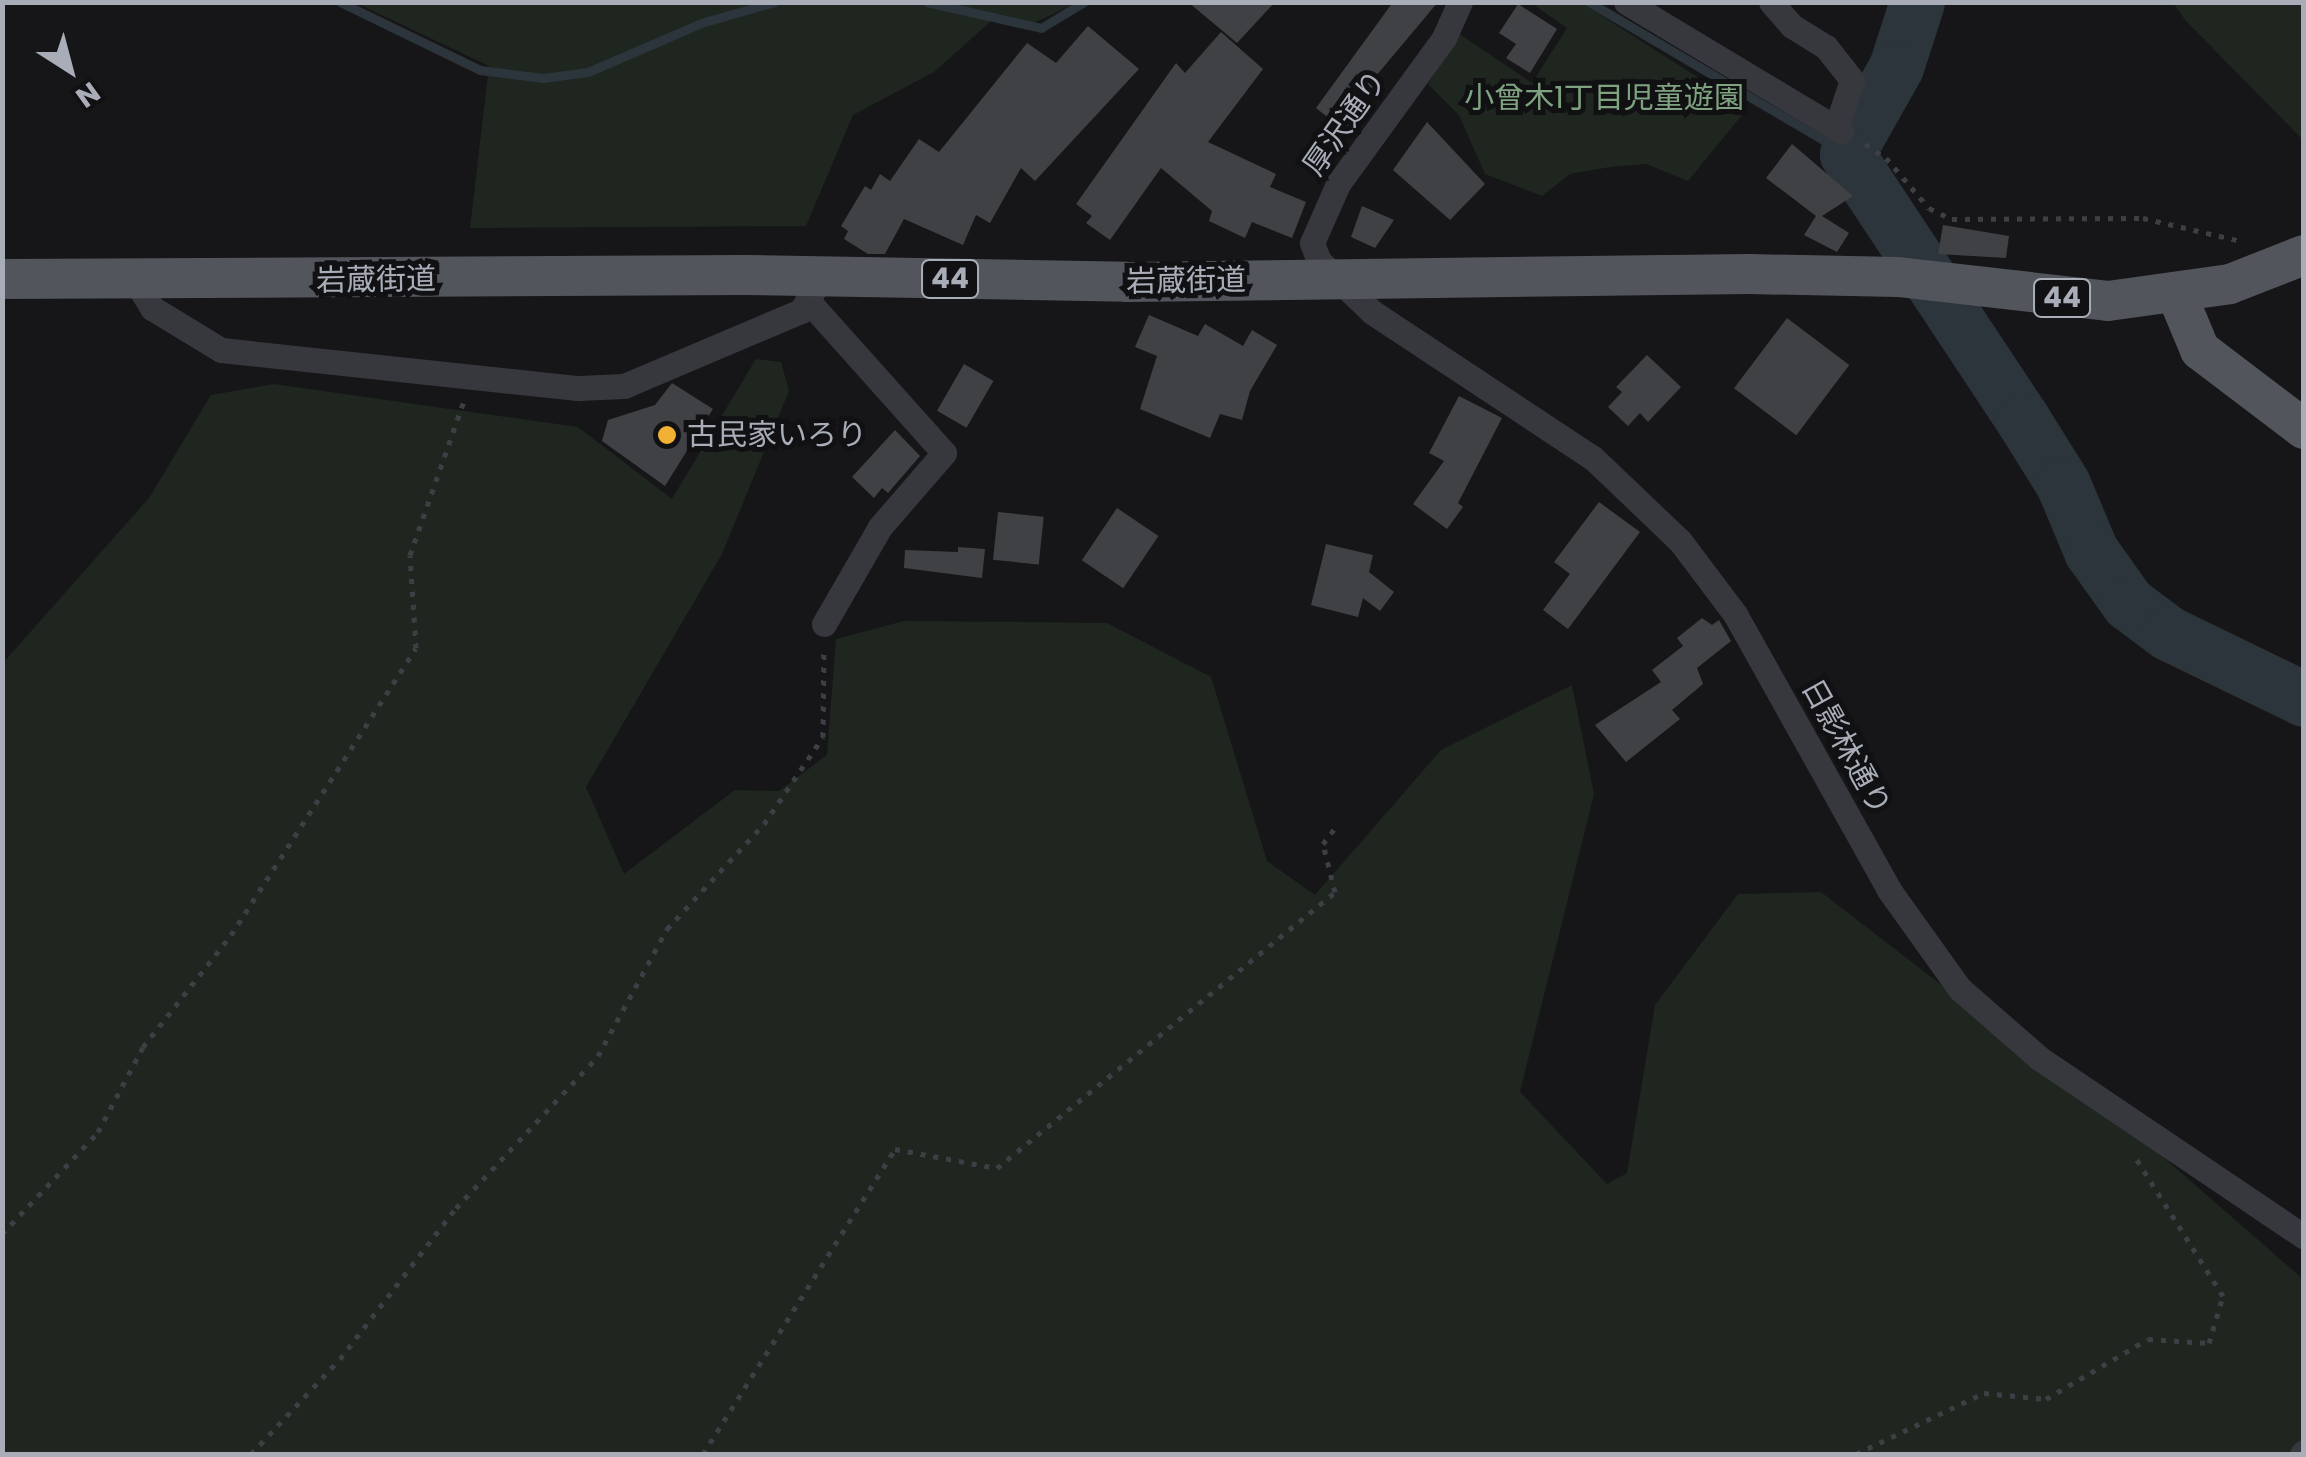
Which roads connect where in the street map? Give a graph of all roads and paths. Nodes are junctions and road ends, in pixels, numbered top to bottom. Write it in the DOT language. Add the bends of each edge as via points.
graph roads {
  1 [pos="1460,2"];
  2 [pos="1626,2"];
  3 [pos="1771,2"];
  4 [pos="1871,148"];
  5 [pos="2252,244"];
  6 [pos="2304,255"];
  7 [pos="2,279"];
  8 [pos="1340,279"];
  9 [pos="136,282"];
  10 [pos="816,289"];
  11 [pos="2177,295"];
  12 [pos="473,374"];
  13 [pos="2304,429"];
  14 [pos="824,624"];
  15 [pos="1338,824"];
  16 [pos="2122,1116"];
  17 [pos="2,1234"];
  18 [pos="2304,1238"];
  19 [pos="251,1454"];
  20 [pos="704,1454"];
  21 [pos="1856,1454"];
  1 -- 8 [label="street, 厚沢通り" via="1444,38 1358,153 1321,220 1313,251"];
  2 -- 3 [label="street" via="1839,129 1852,80 1826,46 1792,26"];
  4 -- 5 [label="path" via="1929,208 1952,220 2142,218"];
  6 -- 11 [label="main road, 44" via="2230,284"];
  7 -- 9 [label="main road, 岩蔵街道 / 44"];
  8 -- 10 [label="main road, 岩蔵街道 / 44"];
  8 -- 11 [label="main road, 岩蔵街道 / 44" via="1898,277 2081,300"];
  8 -- 16 [label="street, 日影林通り" via="1372,312 1552,427 1645,503 1735,614 1922,942 2012,1038"];
  9 -- 10 [label="main road, 岩蔵街道 / 44"];
  9 -- 12 [label="street" via="152,308 222,350"];
  10 -- 12 [label="street" via="624,386 524,384"];
  10 -- 14 [label="street" via="944,453 880,527"];
  11 -- 13 [label="main road" via="2200,350"];
  12 -- 17 [label="path" via="410,555 416,648 231,936 143,1047 98,1132"];
  14 -- 19 [label="path" via="823,738 774,810 667,929 598,1056 456,1208 340,1359"];
  15 -- 20 [label="path" via="1323,844 1335,892 996,1168 895,1150"];
  16 -- 18 [label="street, 日影林通り"];
  16 -- 21 [label="path" via="2138,1166 2223,1296 2210,1343 2148,1339 2046,1398 1984,1392"];
}
